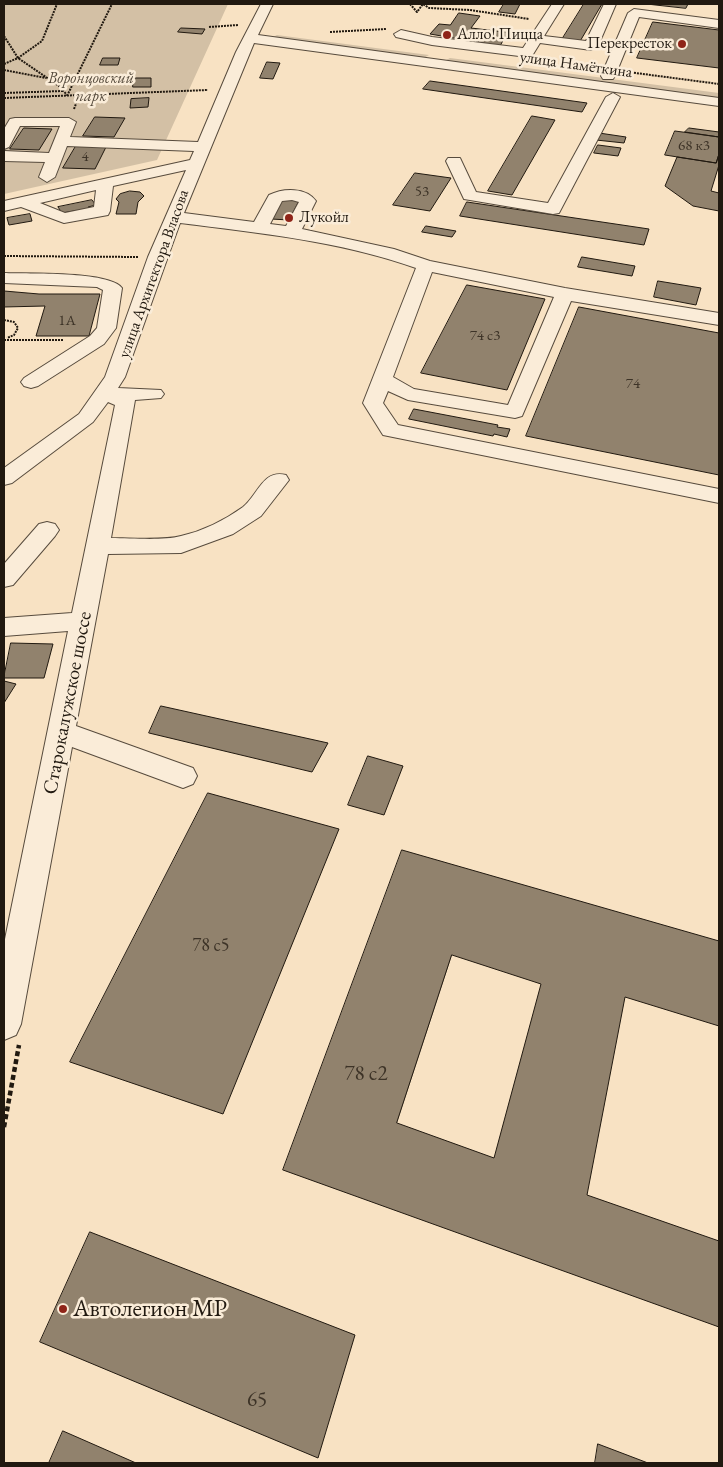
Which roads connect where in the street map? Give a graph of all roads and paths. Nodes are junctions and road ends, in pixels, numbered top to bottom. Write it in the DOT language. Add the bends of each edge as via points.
graph roads {
  1 [pos="57,4"];
  2 [pos="112,4"];
  3 [pos="267,4"];
  4 [pos="410,4"];
  5 [pos="558,4"];
  6 [pos="610,4"];
  7 [pos="627,4"];
  8 [pos="710,13"];
  9 [pos="547,21"];
  10 [pos="719,24"];
  11 [pos="209,27"];
  12 [pos="407,28"];
  13 [pos="250,31"];
  14 [pos="323,32"];
  15 [pos="4,36"];
  16 [pos="536,39"];
  17 [pos="385,47"];
  18 [pos="18,58"];
  19 [pos="523,59"];
  20 [pos="447,60"];
  21 [pos="5,63"];
  22 [pos="4,70"];
  23 [pos="609,73"];
  24 [pos="49,78"];
  25 [pos="591,84"];
  26 [pos="719,84"];
  27 [pos="208,90"];
  28 [pos="63,91"];
  29 [pos="719,91"];
  30 [pos="4,93"];
  31 [pos="67,96"];
  32 [pos="610,96"];
  33 [pos="4,98"];
  34 [pos="719,102"];
  35 [pos="60,141"];
  36 [pos="4,144"];
  37 [pos="204,147"];
  38 [pos="4,156"];
  39 [pos="54,158"];
  40 [pos="454,161"];
  41 [pos="196,163"];
  42 [pos="148,174"];
  43 [pos="47,178"];
  44 [pos="105,183"];
  45 [pos="185,190"];
  46 [pos="23,202"];
  47 [pos="4,206"];
  48 [pos="174,216"];
  49 [pos="259,228"];
  50 [pos="292,232"];
  51 [pos="4,256"];
  52 [pos="157,257"];
  53 [pos="426,264"];
  54 [pos="4,278"];
  55 [pos="565,294"];
  56 [pos="4,320"];
  57 [pos="719,320"];
  58 [pos="4,339"];
  59 [pos="97,340"];
  60 [pos="382,379"];
  61 [pos="31,382"];
  62 [pos="106,394"];
  63 [pos="154,394"];
  64 [pos="4,478"];
  65 [pos="278,480"];
  66 [pos="719,496"];
  67 [pos="47,530"];
  68 [pos="99,546"];
  69 [pos="4,580"];
  70 [pos="84,621"];
  71 [pos="4,627"];
  72 [pos="62,732"];
  73 [pos="183,776"];
  74 [pos="4,1024"];
  1 -- 18 [label="path" via="42,41"];
  2 -- 31 [label="path"];
  3 -- 13 [label="street, улица Архитектора Власова"];
  4 -- 9 [label="path" via="416,12 423,4 429,8 470,10"];
  5 -- 9 [label="street"];
  6 -- 16 [label="street" via="591,46"];
  7 -- 8 [label="street"];
  9 -- 16 [label="street"];
  10 -- 23 [label="street" via="634,13"];
  11 -- 13 [label="path"];
  12 -- 14 [label="path"];
  12 -- 17 [label="street"];
  12 -- 19 [label="street" via="432,41"];
  13 -- 17 [label="street, улица Намёткина"];
  13 -- 20 [label="street, улица Намёткина"];
  13 -- 37 [label="street, улица Архитектора Власова"];
  15 -- 18 [label="path"];
  16 -- 19 [label="street"];
  17 -- 20 [label="street, улица Намёткина"];
  18 -- 21 [label="path"];
  18 -- 24 [label="path"];
  19 -- 20 [label="street, улица Намёткина"];
  19 -- 23 [label="street, улица Намёткина"];
  20 -- 25 [label="street, улица Намёткина"];
  22 -- 24 [label="path"];
  23 -- 26 [label="path"];
  23 -- 29 [label="street, улица Намёткина"];
  24 -- 28 [label="path"];
  25 -- 32 [label="street"];
  25 -- 34 [label="street, улица Намёткина"];
  27 -- 31 [label="path"];
  28 -- 30 [label="path"];
  28 -- 31 [label="path"];
  31 -- 33 [label="path"];
  32 -- 34 [label="street" via="662,105"];
  32 -- 40 [label="street" via="553,209 470,196"];
  35 -- 36 [label="street" via="69,122 15,122"];
  35 -- 37 [label="street"];
  35 -- 39 [label="street"];
  37 -- 41 [label="street, улица Архитектора Власова"];
  38 -- 39 [label="street"];
  39 -- 43 [label="street"];
  41 -- 42 [label="street"];
  41 -- 45 [label="street, улица Архитектора Власова"];
  42 -- 44 [label="street"];
  42 -- 45 [label="street" via="170,179"];
  44 -- 46 [label="street"];
  44 -- 46 [label="street" via="102,211 64,218"];
  45 -- 48 [label="street, улица Архитектора Власова"];
  46 -- 47 [label="street"];
  48 -- 49 [label="street"];
  48 -- 52 [label="street, улица Архитектора Власова"];
  49 -- 50 [label="street"];
  49 -- 50 [label="street" via="275,198 284,195 304,197 308,201"];
  50 -- 53 [label="street"];
  51 -- 52 [label="path"];
  52 -- 62 [label="street, улица Архитектора Власова" via="123,359"];
  53 -- 55 [label="street"];
  53 -- 60 [label="street"];
  54 -- 59 [label="street" via="100,282 113,288 106,328"];
  55 -- 57 [label="street"];
  55 -- 60 [label="street" via="514,412 408,394"];
  56 -- 58 [label="path" via="14,322 18,328 14,335"];
  58 -- 59 [label="path"];
  59 -- 61 [label="street"];
  60 -- 66 [label="street" via="372,403 391,430"];
  62 -- 63 [label="street"];
  62 -- 64 [label="street, улица Архитектора Власова" via="86,418"];
  62 -- 68 [label="street, Старокалужское шоссе" via="126,402"];
  65 -- 68 [label="street" via="253,511 225,529 181,545"];
  67 -- 69 [label="street"];
  68 -- 70 [label="street, Старокалужское шоссе"];
  70 -- 71 [label="street"];
  70 -- 72 [label="street, Старокалужское шоссе"];
  72 -- 73 [label="street"];
  72 -- 74 [label="street, Старокалужское шоссе"];
}
